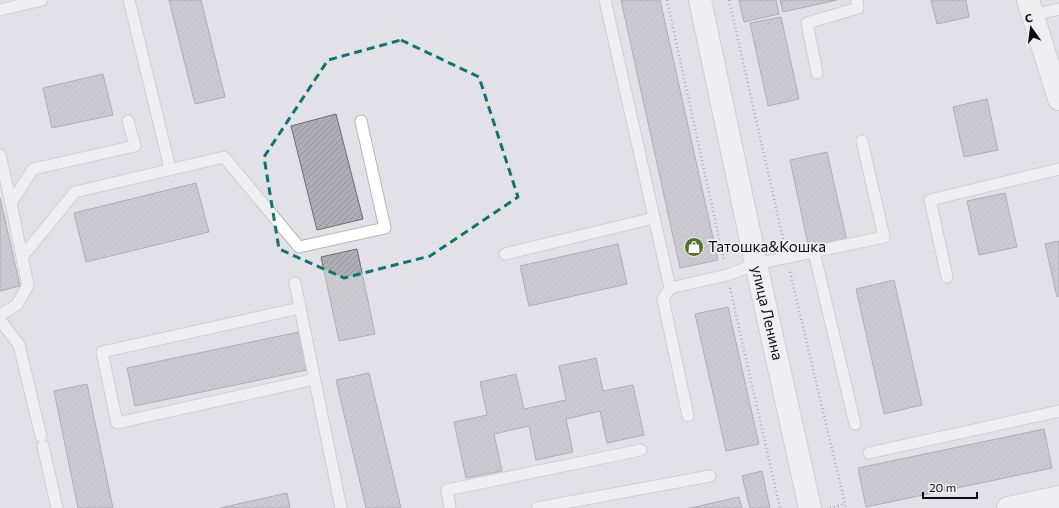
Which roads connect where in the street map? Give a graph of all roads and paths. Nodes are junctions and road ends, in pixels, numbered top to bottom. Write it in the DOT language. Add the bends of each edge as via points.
graph roads {
  1 [pos="42,0"];
  2 [pos="129,0"];
  3 [pos="605,0"];
  4 [pos="667,0"];
  5 [pos="700,0"];
  6 [pos="857,0"];
  7 [pos="1030,8"];
  8 [pos="1059,9"];
  9 [pos="0,10"];
  10 [pos="817,73"];
  11 [pos="1057,85"];
  12 [pos="128,121"];
  13 [pos="361,121"];
  14 [pos="862,141"];
  15 [pos="0,155"];
  16 [pos="170,168"];
  17 [pos="1059,169"];
  18 [pos="11,203"];
  19 [pos="654,218"];
  20 [pos="814,252"];
  21 [pos="506,254"];
  22 [pos="22,257"];
  23 [pos="756,264"];
  24 [pos="727,275"];
  25 [pos="947,277"];
  26 [pos="294,283"];
  27 [pos="670,288"];
  28 [pos="300,308"];
  29 [pos="0,315"];
  30 [pos="0,320"];
  31 [pos="315,379"];
  32 [pos="1059,411"];
  33 [pos="688,416"];
  34 [pos="855,424"];
  35 [pos="641,450"];
  36 [pos="869,452"];
  37 [pos="710,476"];
  38 [pos="1059,497"];
  39 [pos="578,504"];
  40 [pos="56,508"];
  41 [pos="341,508"];
  42 [pos="450,508"];
  43 [pos="537,508"];
  44 [pos="780,508"];
  45 [pos="810,508"];
  46 [pos="828,508"];
  47 [pos="846,508"];
  48 [pos="1008,508"];
  1 -- 9 [label="lane"];
  2 -- 16 [label="lane"];
  3 -- 19 [label="lane"];
  4 -- 24 [label="path"];
  5 -- 23 [label="street, улица Ленина"];
  6 -- 10 [label="lane" via="858,8 807,23"];
  7 -- 8 [label="lane"];
  7 -- 11 [label="street"];
  12 -- 18 [label="lane" via="135,146 33,169"];
  13 -- 16 [label="lane" via="385,228 300,247 224,157"];
  14 -- 20 [label="lane" via="884,238"];
  15 -- 18 [label="lane"];
  16 -- 22 [label="lane" via="75,192"];
  17 -- 25 [label="lane" via="930,200"];
  18 -- 22 [label="lane"];
  19 -- 21 [label="lane"];
  19 -- 27 [label="lane"];
  20 -- 23 [label="lane"];
  20 -- 34 [label="lane"];
  22 -- 29 [label="lane" via="28,285 17,305"];
  23 -- 24 [label="lane"];
  23 -- 45 [label="street, улица Ленина"];
  24 -- 27 [label="lane"];
  24 -- 44 [label="path"];
  26 -- 28 [label="lane"];
  27 -- 33 [label="lane" via="663,300"];
  28 -- 31 [label="lane"];
  28 -- 31 [label="lane" via="102,352 106,373 117,423"];
  30 -- 40 [label="lane" via="19,345"];
  31 -- 41 [label="lane"];
  32 -- 36 [label="lane"];
  35 -- 42 [label="lane" via="447,490"];
  37 -- 39 [label="lane"];
  38 -- 48 [label="street"];
  39 -- 43 [label="lane"];
  46 -- 47 [label="path" via="845,504"];
}
